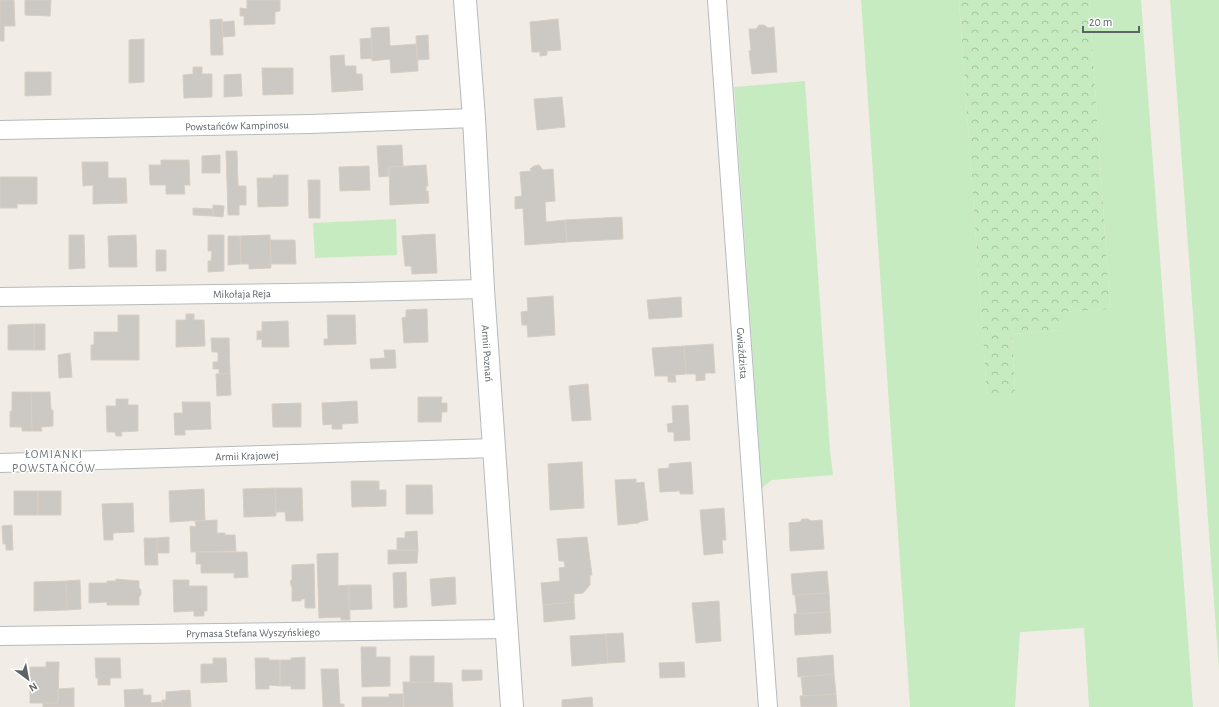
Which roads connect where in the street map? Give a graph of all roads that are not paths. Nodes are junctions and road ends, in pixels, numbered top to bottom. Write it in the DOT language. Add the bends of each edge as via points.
graph roads {
  1 [pos="465,0"];
  2 [pos="717,0"];
  3 [pos="474,118"];
  4 [pos="0,130"];
  5 [pos="483,289"];
  6 [pos="0,297"];
  7 [pos="495,448"];
  8 [pos="0,463"];
  9 [pos="506,630"];
  10 [pos="0,636"];
  11 [pos="512,707"];
  12 [pos="768,707"];
  1 -- 3 [label="street, Armii Poznań"];
  2 -- 12 [label="street, Gwiaździsta"];
  3 -- 4 [label="street, Powstańców Kampinosu"];
  3 -- 5 [label="street, Armii Poznań"];
  5 -- 6 [label="street, Mikołaja Reja"];
  5 -- 7 [label="street, Armii Poznań"];
  7 -- 8 [label="street, Armii Krajowej"];
  7 -- 9 [label="street, Armii Poznań"];
  9 -- 10 [label="street, Prymasa Stefana Wyszyńskiego"];
  9 -- 11 [label="street, Armii Poznań"];
}
